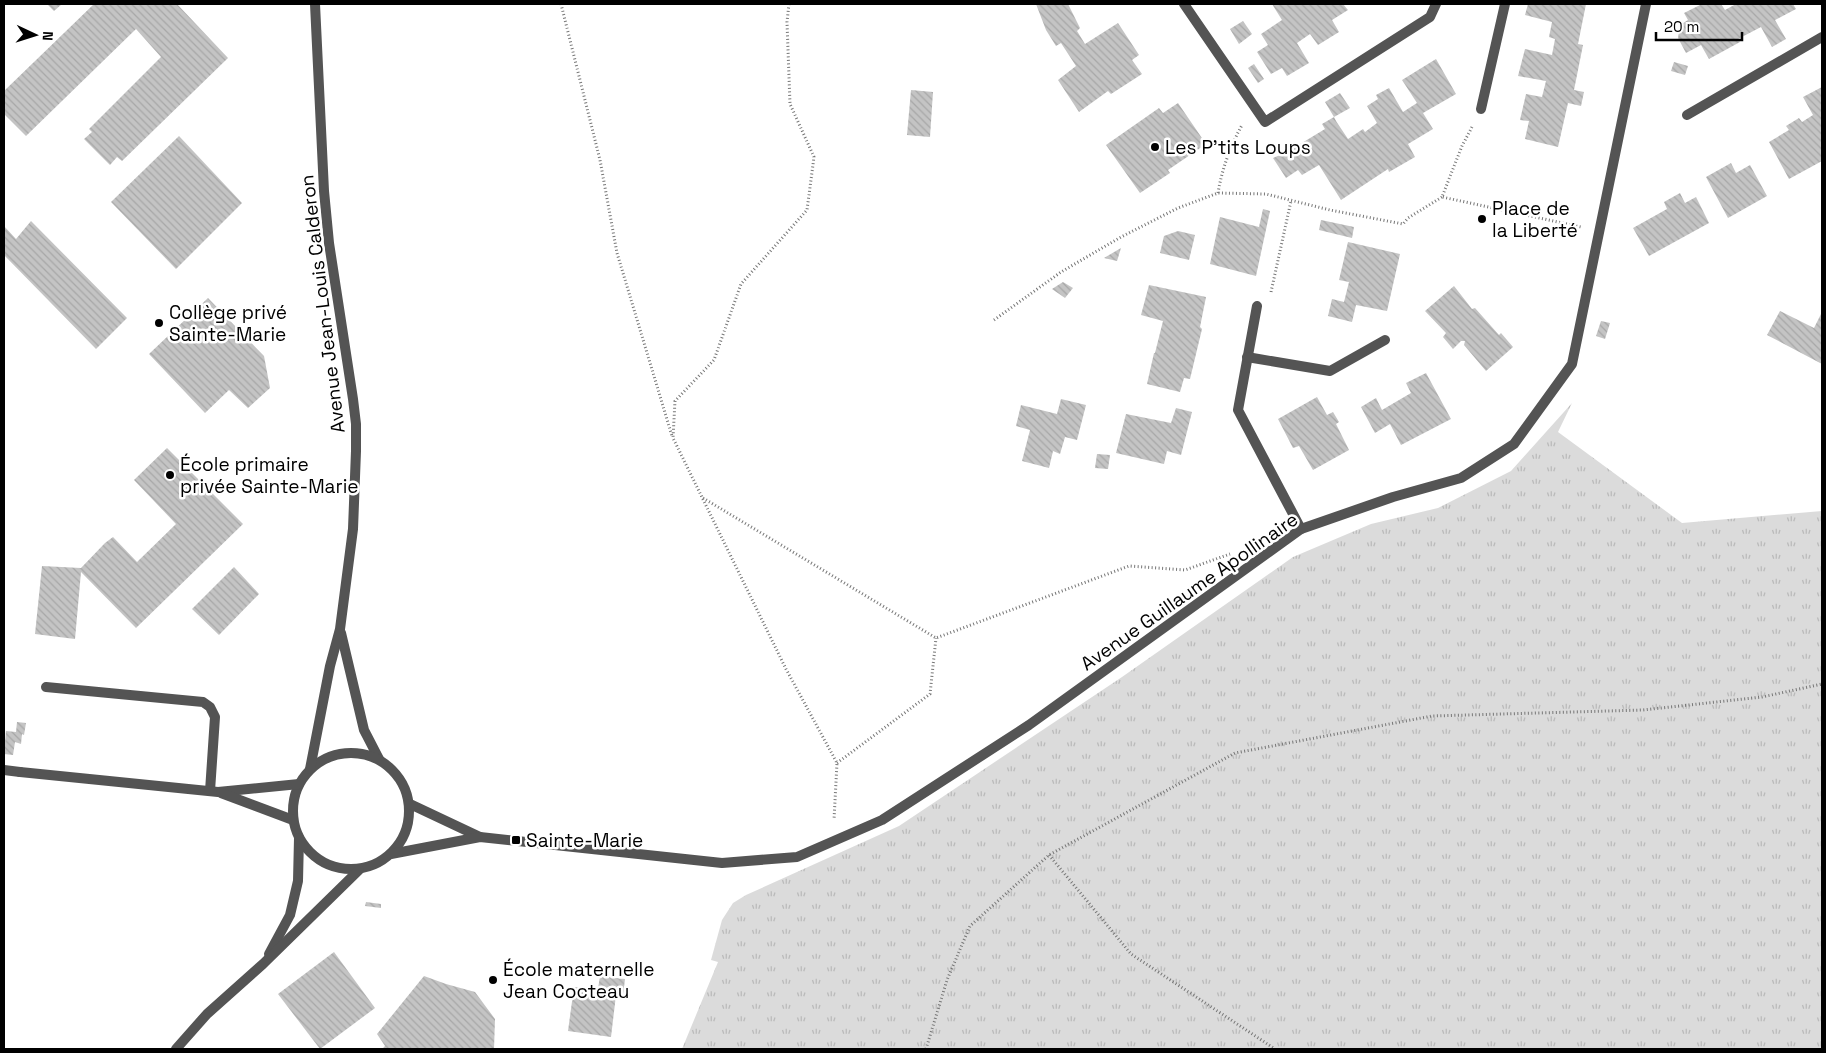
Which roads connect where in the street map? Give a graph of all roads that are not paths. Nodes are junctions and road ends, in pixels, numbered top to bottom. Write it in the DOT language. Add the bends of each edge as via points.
graph roads {
  1 [pos="315,4"];
  2 [pos="1184,4"];
  3 [pos="1436,4"];
  4 [pos="1505,4"];
  5 [pos="1646,4"];
  6 [pos="1822,37"];
  7 [pos="1481,109"];
  8 [pos="1687,115"];
  9 [pos="1257,306"];
  10 [pos="1385,340"];
  11 [pos="1247,357"];
  12 [pos="1301,529"];
  13 [pos="340,629"];
  14 [pos="46,687"];
  15 [pos="379,759"];
  16 [pos="310,769"];
  17 [pos="4,770"];
  18 [pos="299,784"];
  19 [pos="214,792"];
  20 [pos="410,804"];
  21 [pos="293,820"];
  22 [pos="480,837"];
  23 [pos="299,838"];
  24 [pos="391,854"];
  25 [pos="360,870"];
  26 [pos="263,964"];
  27 [pos="176,1049"];
  1 -- 13 [label="street, Avenue Jean-Louis Calderon" via="324,191 356,424 353,529"];
  2 -- 3 [label="street" via="1264,122 1430,17"];
  4 -- 7 [label="street"];
  5 -- 12 [label="street, Avenue Guillaume Apollinaire" via="1572,364 1514,444 1460,478 1393,496"];
  6 -- 8 [label="street"];
  9 -- 11 [label="street"];
  10 -- 11 [label="street" via="1330,371"];
  11 -- 12 [label="street" via="1238,410"];
  12 -- 22 [label="street, Avenue Guillaume Apollinaire" via="1029,725 882,820 797,856 722,863"];
  13 -- 15 [label="street, Avenue Jean-Louis Calderon" via="364,730"];
  13 -- 16 [label="street, Avenue Jean-Louis Calderon"];
  14 -- 19 [label="street" via="203,702 215,717"];
  15 -- 16 [label="street, Avenue Jean-Louis Calderon" via="361,753 342,753 325,758"];
  15 -- 20 [label="street, Avenue Jean-Louis Calderon" via="394,770 405,786"];
  16 -- 18 [label="street, Avenue Jean-Louis Calderon"];
  17 -- 19 [label="street"];
  18 -- 19 [label="street"];
  18 -- 21 [label="street, Avenue Jean-Louis Calderon" via="293,802"];
  19 -- 21 [label="street"];
  20 -- 22 [label="street, Avenue Guillaume Apollinaire"];
  20 -- 24 [label="street, Avenue Jean-Louis Calderon" via="409,824"];
  21 -- 23 [label="street, Avenue Jean-Louis Calderon"];
  22 -- 24 [label="street, Avenue Guillaume Apollinaire"];
  23 -- 25 [label="street, Avenue Jean-Louis Calderon" via="310,853 325,864"];
  23 -- 26 [label="street, Avenue Jean-Louis Calderon" via="298,881 290,915"];
  24 -- 25 [label="street, Avenue Jean-Louis Calderon"];
  25 -- 26 [label="street, Avenue Jean-Louis Calderon"];
  26 -- 27 [label="street, Avenue Jean-Louis Calderon" via="207,1014"];
}
